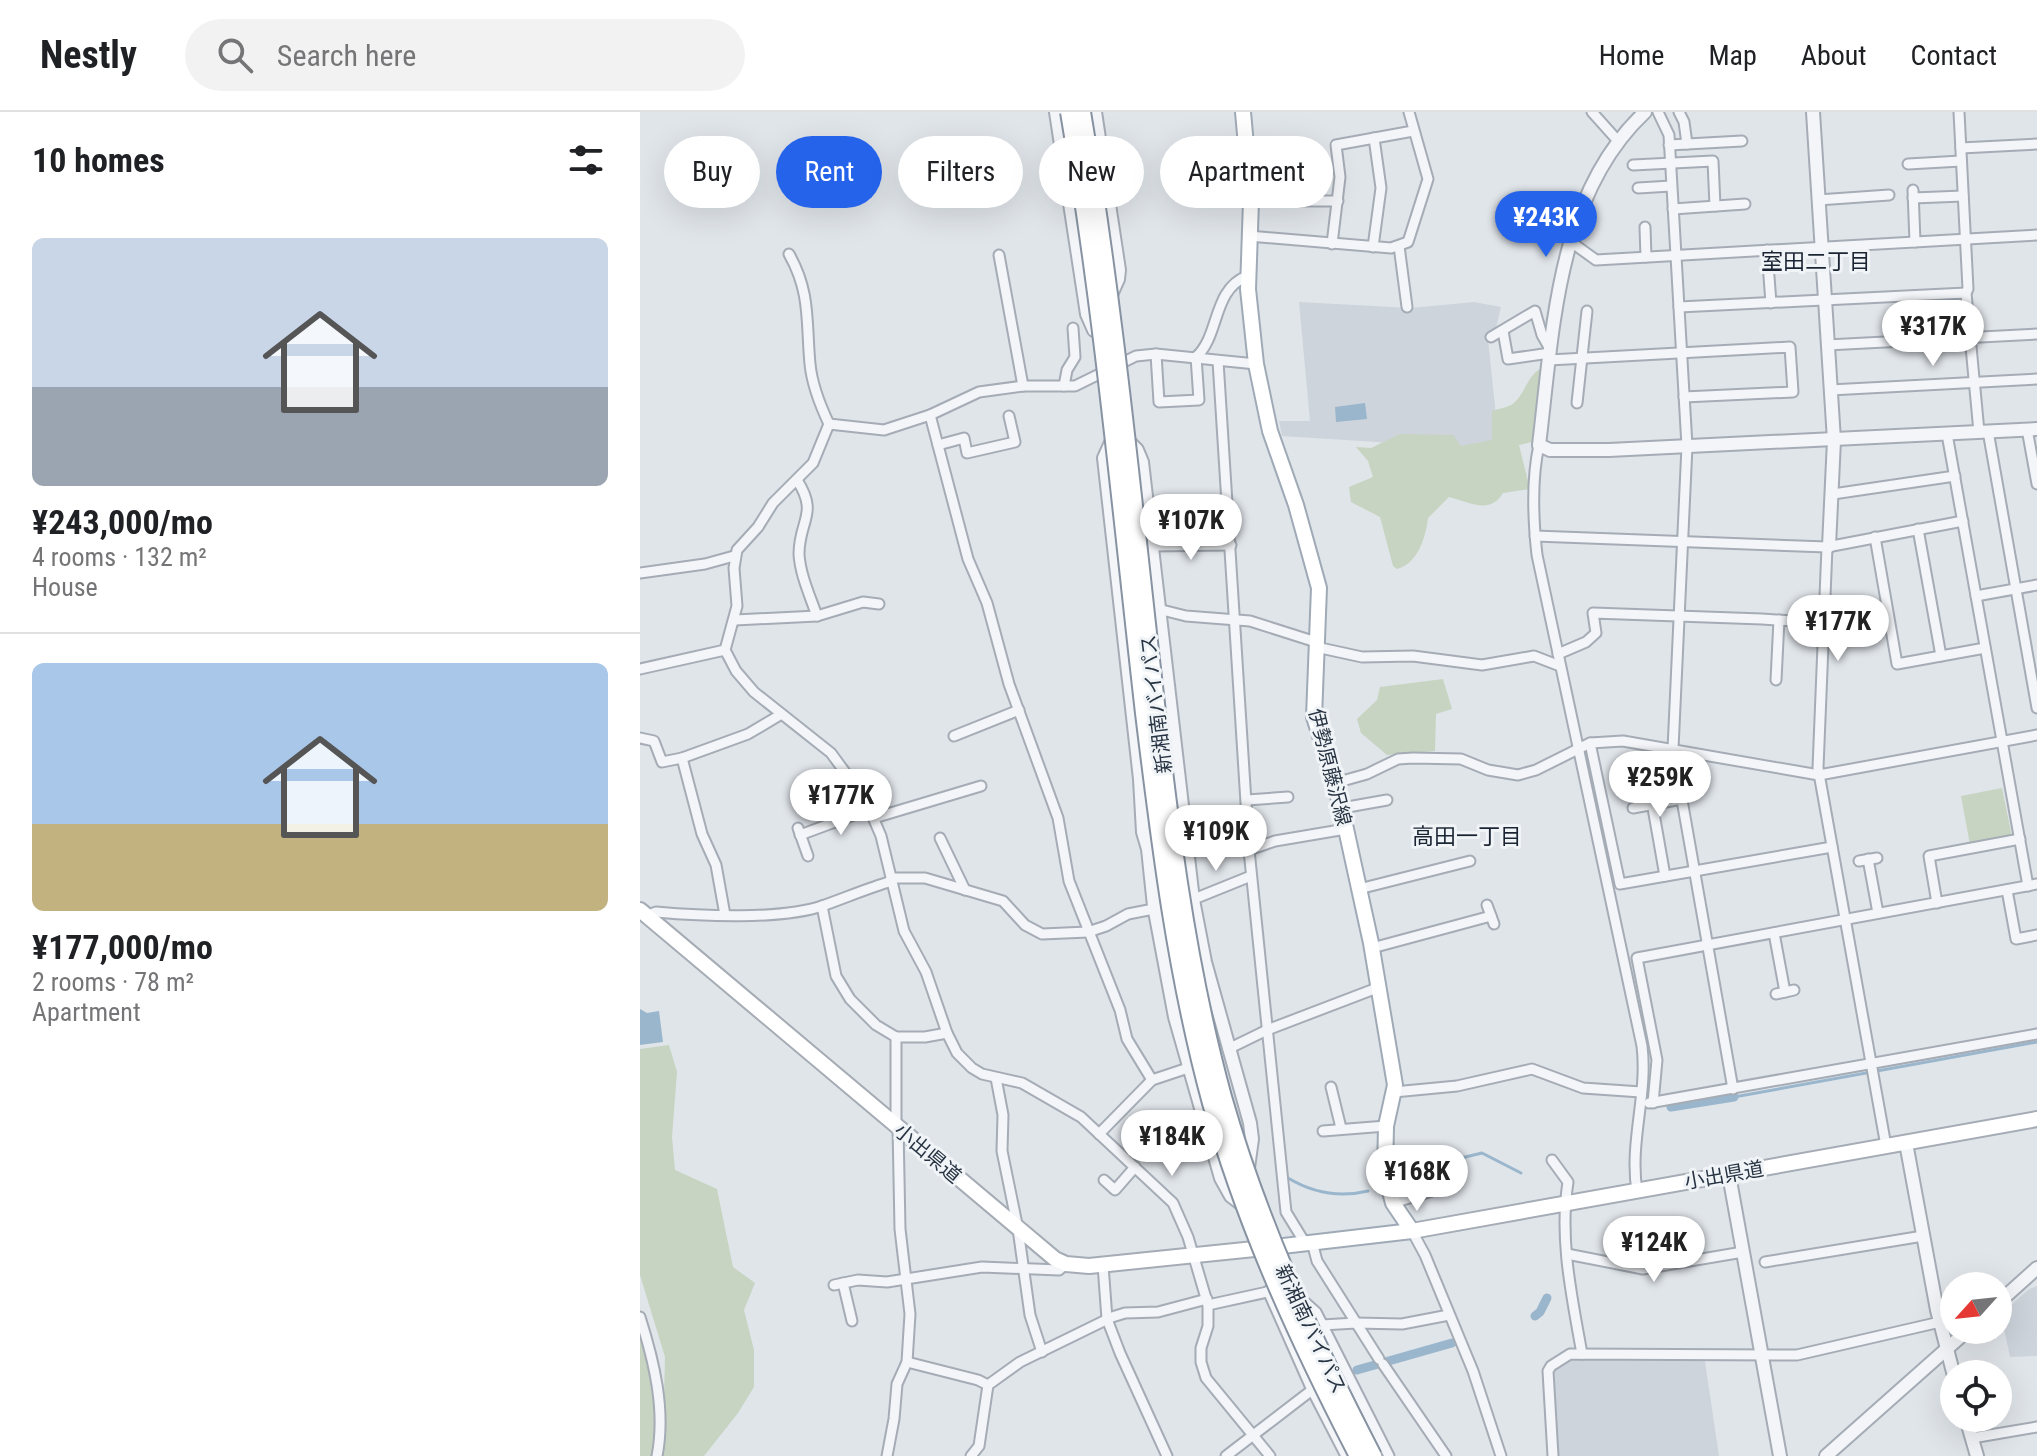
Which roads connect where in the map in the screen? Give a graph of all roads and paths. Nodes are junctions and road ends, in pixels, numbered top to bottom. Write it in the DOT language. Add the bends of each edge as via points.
graph roads {
  1 [pos="1056,112"];
  2 [pos="1069,112"];
  3 [pos="1082,112"];
  4 [pos="1095,112"];
  5 [pos="1243,112"];
  6 [pos="1409,112"];
  7 [pos="1592,112"];
  8 [pos="1645,112"];
  9 [pos="1658,112"];
  10 [pos="1679,112"];
  11 [pos="1813,112"];
  12 [pos="1959,112"];
  13 [pos="1413,131"];
  14 [pos="1245,136"];
  15 [pos="1374,138"];
  16 [pos="1618,141"];
  17 [pos="1742,141"];
  18 [pos="1687,144"];
  19 [pos="2037,144"];
  20 [pos="1669,145"];
  21 [pos="1961,148"];
  22 [pos="1961,161"];
  23 [pos="1670,164"];
  24 [pos="1908,164"];
  25 [pos="1633,165"];
  26 [pos="1671,186"];
  27 [pos="1638,188"];
  28 [pos="1889,195"];
  29 [pos="1963,196"];
  30 [pos="1818,200"];
  31 [pos="1333,201"];
  32 [pos="1338,201"];
  33 [pos="1745,204"];
  34 [pos="1715,206"];
  35 [pos="1251,208"];
  36 [pos="1673,209"];
  37 [pos="1645,227"];
  38 [pos="2037,235"];
  39 [pos="1249,236"];
  40 [pos="1965,240"];
  41 [pos="1571,242"];
  42 [pos="1915,242"];
  43 [pos="1332,244"];
  44 [pos="1399,246"];
  45 [pos="1373,247"];
  46 [pos="1820,247"];
  47 [pos="1767,250"];
  48 [pos="789,254"];
  49 [pos="999,255"];
  50 [pos="1675,255"];
  51 [pos="1646,257"];
  52 [pos="1247,276"];
  53 [pos="1966,293"];
  54 [pos="1824,301"];
  55 [pos="1771,303"];
  56 [pos="1407,307"];
  57 [pos="1679,307"];
  58 [pos="1587,311"];
  59 [pos="1073,328"];
  60 [pos="1503,331"];
  61 [pos="2037,334"];
  62 [pos="1491,337"];
  63 [pos="1970,337"];
  64 [pos="1827,345"];
  65 [pos="1111,352"];
  66 [pos="1682,353"];
  67 [pos="1156,354"];
  68 [pos="1550,354"];
  69 [pos="1196,357"];
  70 [pos="1582,358"];
  71 [pos="1218,361"];
  72 [pos="1256,364"];
  73 [pos="1112,366"];
  74 [pos="2037,379"];
  75 [pos="1974,382"];
  76 [pos="1023,386"];
  77 [pos="1064,386"];
  78 [pos="1830,390"];
  79 [pos="1684,397"];
  80 [pos="1577,403"];
  81 [pos="930,415"];
  82 [pos="1009,416"];
  83 [pos="829,424"];
  84 [pos="2032,429"];
  85 [pos="1118,431"];
  86 [pos="1984,432"];
  87 [pos="1947,434"];
  88 [pos="1834,440"];
  89 [pos="938,445"];
  90 [pos="1539,445"];
  91 [pos="1687,446"];
  92 [pos="1955,476"];
  93 [pos="797,480"];
  94 [pos="2037,484"];
  95 [pos="1833,494"];
  96 [pos="1963,521"];
  97 [pos="1918,529"];
  98 [pos="1535,536"];
  99 [pos="1875,537"];
  100 [pos="1684,541"];
  101 [pos="1231,545"];
  102 [pos="1150,546"];
  103 [pos="1828,546"];
  104 [pos="734,556"];
  105 [pos="640,573"];
  106 [pos="2037,585"];
  107 [pos="2016,588"];
  108 [pos="1976,596"];
  109 [pos="879,604"];
  110 [pos="1120,606"];
  111 [pos="1157,606"];
  112 [pos="817,616"];
  113 [pos="1680,616"];
  114 [pos="1233,619"];
  115 [pos="735,620"];
  116 [pos="1779,620"];
  117 [pos="1823,623"];
  118 [pos="1316,644"];
  119 [pos="1985,648"];
  120 [pos="725,650"];
  121 [pos="1558,654"];
  122 [pos="1941,656"];
  123 [pos="1560,666"];
  124 [pos="640,669"];
  125 [pos="1776,680"];
  126 [pos="2037,708"];
  127 [pos="1019,710"];
  128 [pos="780,715"];
  129 [pos="2037,735"];
  130 [pos="954,736"];
  131 [pos="640,738"];
  132 [pos="2002,742"];
  133 [pos="1590,743"];
  134 [pos="1579,747"];
  135 [pos="1673,749"];
  136 [pos="682,758"];
  137 [pos="1647,774"];
  138 [pos="1819,775"];
  139 [pos="1335,783"];
  140 [pos="981,786"];
  141 [pos="1288,797"];
  142 [pos="1682,799"];
  143 [pos="1247,800"];
  144 [pos="1387,800"];
  145 [pos="1652,804"];
  146 [pos="1342,808"];
  147 [pos="1633,808"];
  148 [pos="872,814"];
  149 [pos="1346,829"];
  150 [pos="940,838"];
  151 [pos="2020,839"];
  152 [pos="1832,847"];
  153 [pos="1249,850"];
  154 [pos="808,856"];
  155 [pos="1868,859"];
  156 [pos="1470,861"];
  157 [pos="1694,871"];
  158 [pos="1251,876"];
  159 [pos="1665,876"];
  160 [pos="892,880"];
  161 [pos="2032,885"];
  162 [pos="1359,889"];
  163 [pos="965,890"];
  164 [pos="2007,890"];
  165 [pos="1193,900"];
  166 [pos="1937,903"];
  167 [pos="1487,905"];
  168 [pos="822,906"];
  169 [pos="1155,910"];
  170 [pos="644,913"];
  171 [pos="1878,913"];
  172 [pos="725,915"];
  173 [pos="1846,920"];
  174 [pos="1088,932"];
  175 [pos="1774,933"];
  176 [pos="2037,935"];
  177 [pos="1707,945"];
  178 [pos="1372,948"];
  179 [pos="1377,988"];
  180 [pos="1785,992"];
  181 [pos="1267,1030"];
  182 [pos="947,1033"];
  183 [pos="2037,1034"];
  184 [pos="896,1037"];
  185 [pos="1228,1049"];
  186 [pos="1872,1067"];
  187 [pos="1188,1068"];
  188 [pos="996,1078"];
  189 [pos="1152,1080"];
  190 [pos="1331,1087"];
  191 [pos="1733,1089"];
  192 [pos="1394,1092"];
  193 [pos="1641,1092"];
  194 [pos="1647,1104"];
  195 [pos="2037,1119"];
  196 [pos="897,1126"];
  197 [pos="1386,1126"];
  198 [pos="1341,1128"];
  199 [pos="1323,1131"];
  200 [pos="1099,1134"];
  201 [pos="1906,1143"];
  202 [pos="1886,1146"];
  203 [pos="1552,1160"];
  204 [pos="1135,1167"];
  205 [pos="1729,1175"];
  206 [pos="1104,1180"];
  207 [pos="1432,1191"];
  208 [pos="1637,1191"];
  209 [pos="1393,1203"];
  210 [pos="1565,1204"];
  211 [pos="1018,1229"];
  212 [pos="1412,1231"];
  213 [pos="1923,1236"];
  214 [pos="1308,1243"];
  215 [pos="1267,1248"];
  216 [pos="1743,1252"];
  217 [pos="1567,1254"];
  218 [pos="1193,1255"];
  219 [pos="1765,1262"];
  220 [pos="1066,1264"];
  221 [pos="1103,1265"];
  222 [pos="2037,1268"];
  223 [pos="1024,1270"];
  224 [pos="907,1279"];
  225 [pos="2012,1290"];
  226 [pos="1280,1292"];
  227 [pos="1208,1302"];
  228 [pos="1449,1315"];
  229 [pos="640,1317"];
  230 [pos="1107,1319"];
  231 [pos="852,1321"];
  232 [pos="1940,1322"];
  233 [pos="1356,1323"];
  234 [pos="1322,1325"];
  235 [pos="1946,1344"];
  236 [pos="1953,1344"];
  237 [pos="1947,1350"];
  238 [pos="1042,1352"];
  239 [pos="1582,1354"];
  240 [pos="1761,1354"];
  241 [pos="1950,1360"];
  242 [pos="907,1362"];
  243 [pos="988,1385"];
  244 [pos="1312,1390"];
  245 [pos="1336,1422"];
  246 [pos="2037,1427"];
  247 [pos="1970,1432"];
  248 [pos="1252,1436"];
  249 [pos="1972,1438"];
  250 [pos="657,1456"];
  251 [pos="887,1456"];
  252 [pos="971,1456"];
  253 [pos="1167,1456"];
  254 [pos="1226,1456"];
  255 [pos="1270,1456"];
  256 [pos="1346,1456"];
  257 [pos="1360,1456"];
  258 [pos="1371,1456"];
  259 [pos="1389,1456"];
  260 [pos="1446,1456"];
  261 [pos="1501,1456"];
  262 [pos="1553,1456"];
  263 [pos="1780,1456"];
  264 [pos="1826,1456"];
  265 [pos="1977,1456"];
  1 -- 65 [label="street" via="1087,314"];
  2 -- 257 [label="highway, 新湘南バイパス, bridge" via="1093,267 1161,851 1192,1027 1226,1153 1259,1247"];
  3 -- 258 [label="highway, 新湘南バイパス, bridge" via="1111,310 1173,844 1204,1020 1268,1232"];
  4 -- 65 [label="street" via="1119,270 1108,305"];
  5 -- 14 [label="main road, 伊勢原藤沢線"];
  6 -- 13 [label="street"];
  7 -- 16 [label="street"];
  8 -- 16 [label="street"];
  9 -- 20 [label="street"];
  10 -- 18 [label="street"];
  11 -- 30 [label="street"];
  12 -- 21 [label="street"];
  13 -- 15 [label="street"];
  13 -- 44 [label="street" via="1428,179 1408,242"];
  15 -- 32 [label="street" via="1336,145"];
  15 -- 45 [label="street" via="1381,188"];
  16 -- 41 [label="street" via="1600,170"];
  17 -- 18 [label="street"];
  18 -- 20 [label="street"];
  19 -- 21 [label="street"];
  20 -- 23 [label="street"];
  21 -- 22 [label="street"];
  22 -- 24 [label="street"];
  22 -- 29 [label="street"];
  23 -- 25 [label="street"];
  23 -- 26 [label="street"];
  23 -- 34 [label="street" via="1713,161"];
  26 -- 27 [label="street"];
  26 -- 36 [label="street"];
  28 -- 30 [label="street"];
  29 -- 40 [label="street"];
  29 -- 42 [label="street" via="1913,194"];
  30 -- 46 [label="street"];
  31 -- 32 [label="street"];
  32 -- 43 [label="street"];
  33 -- 34 [label="street"];
  34 -- 36 [label="street"];
  35 -- 39 [label="main road, 伊勢原藤沢線"];
  36 -- 50 [label="street"];
  37 -- 51 [label="street"];
  38 -- 40 [label="street"];
  39 -- 43 [label="street"];
  39 -- 52 [label="main road, 伊勢原藤沢線"];
  40 -- 42 [label="street"];
  40 -- 53 [label="street"];
  41 -- 51 [label="street" via="1596,260"];
  41 -- 68 [label="street"];
  42 -- 46 [label="street"];
  43 -- 45 [label="street"];
  44 -- 45 [label="street"];
  44 -- 56 [label="street"];
  46 -- 47 [label="street"];
  46 -- 54 [label="street"];
  47 -- 50 [label="street"];
  47 -- 55 [label="street"];
  48 -- 83 [label="street" via="806,298 810,366"];
  49 -- 76 [label="street"];
  50 -- 51 [label="street"];
  50 -- 57 [label="street"];
  52 -- 69 [label="street" via="1221,302 1207,345"];
  52 -- 72 [label="main road, 伊勢原藤沢線"];
  53 -- 54 [label="street"];
  53 -- 63 [label="street"];
  54 -- 55 [label="street"];
  54 -- 64 [label="street"];
  55 -- 57 [label="street"];
  57 -- 66 [label="street"];
  58 -- 70 [label="street"];
  59 -- 77 [label="street" via="1075,357"];
  60 -- 62 [label="street"];
  60 -- 68 [label="street" via="1508,359"];
  60 -- 68 [label="street" via="1535,311"];
  61 -- 63 [label="street"];
  63 -- 64 [label="street"];
  63 -- 75 [label="street"];
  64 -- 78 [label="street"];
  65 -- 73 [label="street"];
  66 -- 70 [label="street"];
  66 -- 79 [label="street"];
  66 -- 79 [label="street" via="1790,347 1793,392"];
  67 -- 69 [label="street"];
  67 -- 69 [label="street" via="1159,402 1199,400"];
  67 -- 73 [label="street"];
  68 -- 70 [label="street"];
  68 -- 90 [label="street"];
  69 -- 71 [label="street"];
  70 -- 80 [label="street"];
  71 -- 72 [label="street"];
  71 -- 101 [label="street"];
  72 -- 118 [label="main road, 伊勢原藤沢線" via="1270,431 1319,588"];
  73 -- 77 [label="street" via="1075,386"];
  73 -- 85 [label="street"];
  74 -- 75 [label="street"];
  75 -- 78 [label="street"];
  75 -- 86 [label="street"];
  76 -- 77 [label="street"];
  76 -- 81 [label="street" via="979,392"];
  78 -- 88 [label="street"];
  79 -- 91 [label="street"];
  81 -- 83 [label="street" via="884,430"];
  81 -- 89 [label="street"];
  82 -- 89 [label="street" via="1015,442 967,453 964,438"];
  83 -- 93 [label="street" via="819,453"];
  84 -- 86 [label="street"];
  84 -- 94 [label="street"];
  85 -- 102 [label="street" via="1142,462"];
  85 -- 110 [label="street" via="1104,458"];
  86 -- 87 [label="street"];
  86 -- 107 [label="street"];
  87 -- 88 [label="street"];
  87 -- 92 [label="street"];
  88 -- 91 [label="street"];
  88 -- 95 [label="street"];
  89 -- 127 [label="street" via="968,559"];
  90 -- 91 [label="street" via="1585,451"];
  90 -- 98 [label="street"];
  91 -- 100 [label="street"];
  92 -- 95 [label="street"];
  92 -- 96 [label="street"];
  93 -- 104 [label="street"];
  93 -- 112 [label="street" via="808,505 800,565"];
  95 -- 103 [label="street"];
  96 -- 97 [label="street"];
  96 -- 108 [label="street"];
  97 -- 99 [label="street"];
  97 -- 122 [label="street"];
  98 -- 100 [label="street"];
  98 -- 121 [label="street"];
  99 -- 103 [label="street"];
  99 -- 122 [label="street" via="1897,664"];
  100 -- 103 [label="street"];
  100 -- 113 [label="street"];
  101 -- 102 [label="street"];
  101 -- 114 [label="street"];
  102 -- 111 [label="street"];
  103 -- 117 [label="street"];
  104 -- 105 [label="street"];
  104 -- 115 [label="street"];
  106 -- 107 [label="street"];
  107 -- 108 [label="street"];
  107 -- 126 [label="street"];
  108 -- 119 [label="street"];
  109 -- 112 [label="street" via="863,602"];
  110 -- 111 [label="street"];
  110 -- 169 [label="street"];
  111 -- 114 [label="street" via="1193,617"];
  111 -- 165 [label="street"];
  112 -- 115 [label="street"];
  113 -- 116 [label="street"];
  113 -- 121 [label="street" via="1593,613 1596,633"];
  113 -- 135 [label="street"];
  114 -- 118 [label="street"];
  114 -- 143 [label="street"];
  115 -- 120 [label="street"];
  116 -- 117 [label="street"];
  116 -- 125 [label="street"];
  117 -- 138 [label="street"];
  118 -- 123 [label="street" via="1362,657 1413,656 1482,665 1534,656"];
  118 -- 139 [label="main road, 伊勢原藤沢線" via="1314,717"];
  119 -- 122 [label="street"];
  119 -- 132 [label="street"];
  120 -- 124 [label="street"];
  120 -- 128 [label="street" via="736,671"];
  121 -- 123 [label="street"];
  123 -- 134 [label="street"];
  127 -- 130 [label="street"];
  127 -- 174 [label="street" via="1058,818 1069,881"];
  128 -- 136 [label="street" via="748,734"];
  128 -- 148 [label="street" via="831,753"];
  129 -- 132 [label="street"];
  131 -- 136 [label="street" via="654,741 662,762"];
  132 -- 138 [label="street"];
  132 -- 151 [label="street"];
  133 -- 134 [label="street"];
  133 -- 135 [label="street" via="1623,741"];
  133 -- 159 [label="street" via="1620,884"];
  134 -- 139 [label="street" via="1526,773 1510,775 1461,759 1413,758"];
  134 -- 193 [label="street" via="1642,1046"];
  135 -- 138 [label="street"];
  135 -- 142 [label="street"];
  136 -- 172 [label="street" via="716,865"];
  137 -- 145 [label="street"];
  138 -- 152 [label="street"];
  139 -- 146 [label="main road, 伊勢原藤沢線"];
  140 -- 148 [label="street"];
  141 -- 143 [label="street"];
  142 -- 145 [label="street"];
  142 -- 157 [label="street"];
  143 -- 153 [label="street"];
  144 -- 146 [label="street"];
  145 -- 147 [label="street"];
  145 -- 159 [label="street"];
  146 -- 149 [label="main road, 伊勢原藤沢線"];
  148 -- 154 [label="street" via="799,832"];
  148 -- 160 [label="street"];
  149 -- 153 [label="street"];
  149 -- 162 [label="main road, 伊勢原藤沢線"];
  150 -- 163 [label="street"];
  151 -- 161 [label="street"];
  151 -- 166 [label="street" via="1929,856"];
  152 -- 157 [label="street"];
  152 -- 173 [label="street"];
  153 -- 158 [label="street"];
  155 -- 171 [label="street"];
  156 -- 162 [label="street"];
  157 -- 159 [label="street"];
  157 -- 177 [label="street"];
  158 -- 165 [label="street"];
  158 -- 181 [label="street"];
  160 -- 163 [label="street" via="925,878"];
  160 -- 168 [label="street"];
  160 -- 182 [label="street" via="904,931 926,972"];
  161 -- 164 [label="street"];
  162 -- 178 [label="main road, 伊勢原藤沢線"];
  163 -- 174 [label="street" via="1003,901 1025,925 1042,934"];
  164 -- 166 [label="street"];
  164 -- 176 [label="street" via="2016,939"];
  165 -- 169 [label="street"];
  165 -- 185 [label="street"];
  166 -- 171 [label="street"];
  167 -- 178 [label="street" via="1492,920"];
  168 -- 172 [label="street"];
  168 -- 184 [label="street" via="840,986 876,1025"];
  169 -- 174 [label="street" via="1128,914"];
  169 -- 187 [label="street"];
  170 -- 172 [label="street"];
  170 -- 196 [label="main road, 小出県道"];
  171 -- 173 [label="street"];
  173 -- 175 [label="street"];
  173 -- 186 [label="street"];
  174 -- 189 [label="street" via="1127,1039"];
  175 -- 177 [label="street"];
  175 -- 180 [label="street"];
  177 -- 191 [label="street"];
  177 -- 194 [label="street" via="1637,958 1657,1060"];
  178 -- 179 [label="main road, 伊勢原藤沢線"];
  179 -- 181 [label="street"];
  179 -- 192 [label="main road, 伊勢原藤沢線"];
  181 -- 185 [label="street"];
  181 -- 214 [label="street" via="1286,1212"];
  182 -- 184 [label="street"];
  182 -- 188 [label="street" via="964,1061"];
  183 -- 186 [label="street"];
  184 -- 196 [label="street"];
  185 -- 215 [label="street" via="1250,1123 1247,1175"];
  186 -- 191 [label="street"];
  186 -- 202 [label="street"];
  187 -- 189 [label="street"];
  187 -- 215 [label="street" via="1221,1178 1231,1196 1248,1209"];
  188 -- 200 [label="street" via="1022,1083 1052,1098"];
  188 -- 211 [label="street" via="1002,1099 1002,1151"];
  189 -- 200 [label="street"];
  190 -- 198 [label="street"];
  191 -- 194 [label="street"];
  192 -- 193 [label="street" via="1457,1086 1532,1069 1583,1088"];
  192 -- 197 [label="main road, 伊勢原藤沢線"];
  193 -- 194 [label="street"];
  194 -- 208 [label="street" via="1633,1163"];
  195 -- 201 [label="main road, 小出県道"];
  196 -- 211 [label="main road, 小出県道"];
  196 -- 224 [label="street"];
  197 -- 198 [label="street"];
  197 -- 209 [label="main road, 伊勢原藤沢線" via="1385,1173"];
  198 -- 199 [label="street"];
  200 -- 204 [label="street"];
  201 -- 202 [label="main road, 小出県道"];
  201 -- 213 [label="street"];
  202 -- 205 [label="main road, 小出県道"];
  203 -- 210 [label="street" via="1568,1182"];
  204 -- 206 [label="street" via="1115,1190"];
  204 -- 218 [label="street" via="1173,1203"];
  205 -- 208 [label="main road, 小出県道"];
  205 -- 216 [label="street"];
  207 -- 209 [label="street"];
  208 -- 210 [label="main road, 小出県道"];
  209 -- 212 [label="main road, 伊勢原藤沢線"];
  210 -- 212 [label="main road, 小出県道"];
  210 -- 217 [label="street"];
  211 -- 220 [label="main road, 小出県道"];
  211 -- 223 [label="street"];
  212 -- 214 [label="main road"];
  212 -- 228 [label="street"];
  213 -- 219 [label="street"];
  213 -- 232 [label="street"];
  214 -- 215 [label="main road"];
  214 -- 233 [label="street"];
  215 -- 218 [label="main road"];
  215 -- 226 [label="main road"];
  216 -- 217 [label="street" via="1643,1269"];
  216 -- 240 [label="street"];
  217 -- 239 [label="street"];
  218 -- 221 [label="main road"];
  218 -- 227 [label="street"];
  220 -- 221 [label="main road"];
  220 -- 223 [label="street" via="1059,1270"];
  221 -- 230 [label="street"];
  222 -- 225 [label="street"];
  223 -- 224 [label="street" via="982,1267"];
  223 -- 238 [label="street"];
  224 -- 231 [label="street" via="839,1284"];
  224 -- 242 [label="street"];
  226 -- 227 [label="street"];
  226 -- 234 [label="street" via="1300,1296"];
  226 -- 244 [label="street"];
  226 -- 245 [label="main road"];
  226 -- 258 [label="main road"];
  227 -- 230 [label="street"];
  227 -- 248 [label="street" via="1202,1370"];
  228 -- 233 [label="street" via="1402,1324"];
  228 -- 261 [label="street"];
  229 -- 250 [label="street" via="659,1400 662,1430"];
  230 -- 238 [label="street"];
  230 -- 253 [label="street"];
  232 -- 240 [label="street" via="1797,1355"];
  233 -- 234 [label="street"];
  233 -- 260 [label="street"];
  234 -- 259 [label="street"];
  235 -- 237 [label="street"];
  236 -- 237 [label="street"];
  237 -- 241 [label="street"];
  237 -- 264 [label="street"];
  238 -- 243 [label="street"];
  239 -- 240 [label="street"];
  239 -- 262 [label="street" via="1570,1354 1548,1371"];
  240 -- 263 [label="street"];
  242 -- 243 [label="street"];
  242 -- 251 [label="street" via="897,1384"];
  243 -- 252 [label="street" via="979,1446"];
  244 -- 245 [label="street"];
  244 -- 248 [label="street"];
  245 -- 256 [label="street"];
  245 -- 257 [label="main road"];
  246 -- 249 [label="street"];
  247 -- 249 [label="street"];
  248 -- 254 [label="street"];
  248 -- 255 [label="street"];
  249 -- 265 [label="street"];
}
